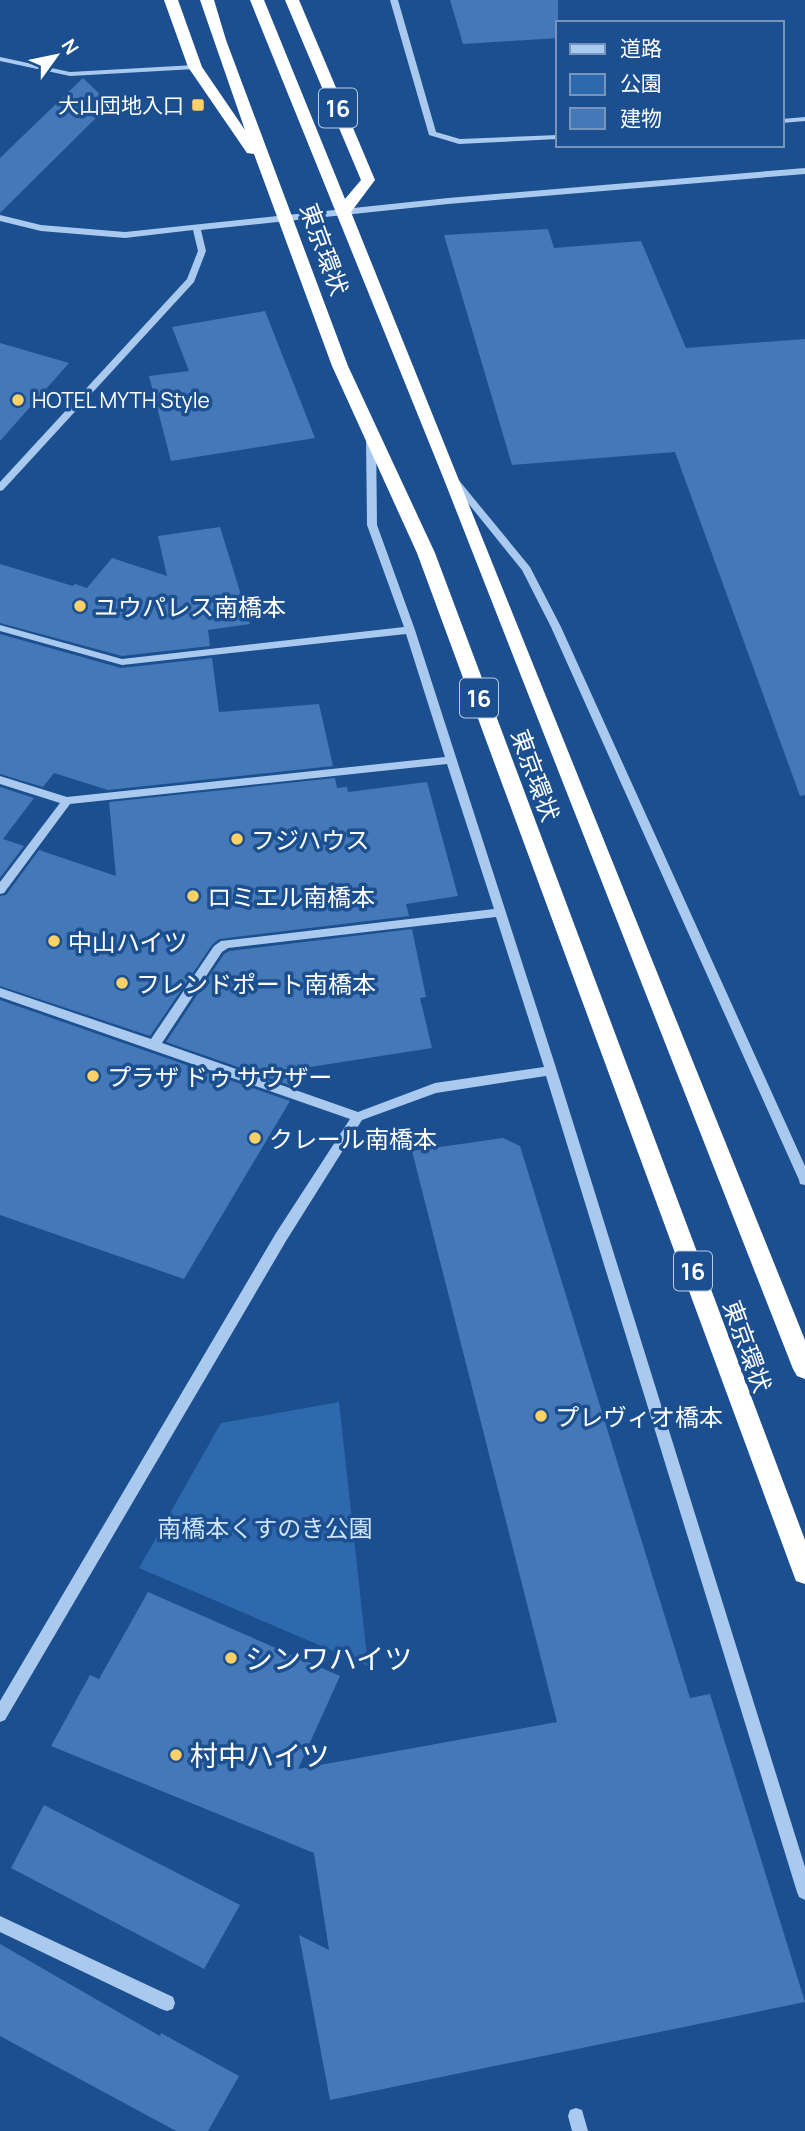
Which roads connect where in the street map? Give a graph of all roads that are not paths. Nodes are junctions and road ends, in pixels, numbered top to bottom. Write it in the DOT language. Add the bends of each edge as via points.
graph roads {
  1 [pos="171,0"];
  2 [pos="207,0"];
  3 [pos="257,0"];
  4 [pos="292,0"];
  5 [pos="394,0"];
  6 [pos="0,59"];
  7 [pos="195,67"];
  8 [pos="805,119"];
  9 [pos="784,121"];
  10 [pos="556,137"];
  11 [pos="805,172"];
  12 [pos="271,178"];
  13 [pos="343,212"];
  14 [pos="1,218"];
  15 [pos="286,219"];
  16 [pos="197,229"];
  17 [pos="371,430"];
  18 [pos="451,477"];
  19 [pos="0,488"];
  20 [pos="0,628"];
  21 [pos="410,630"];
  22 [pos="451,760"];
  23 [pos="0,780"];
  24 [pos="67,801"];
  25 [pos="0,890"];
  26 [pos="499,913"];
  27 [pos="0,992"];
  28 [pos="154,1045"];
  29 [pos="551,1071"];
  30 [pos="358,1117"];
  31 [pos="805,1180"];
  32 [pos="805,1369"];
  33 [pos="805,1573"];
  34 [pos="0,1715"];
  35 [pos="805,1892"];
  36 [pos="0,1924"];
  37 [pos="167,2003"];
  1 -- 7 [label="highway"];
  2 -- 12 [label="highway, 東京環状 / 16"];
  3 -- 13 [label="highway, 東京環状 / 16"];
  4 -- 13 [label="highway, 16" via="368,180"];
  5 -- 10 [label="street" via="432,133 459,142"];
  6 -- 7 [label="street" via="70,74"];
  7 -- 12 [label="highway"];
  8 -- 9 [label="street"];
  11 -- 13 [label="street"];
  12 -- 15 [label="highway, 東京環状 / 16"];
  13 -- 15 [label="street"];
  13 -- 18 [label="highway, 東京環状 / 16"];
  14 -- 16 [label="street" via="80,233 124,235"];
  15 -- 16 [label="street"];
  15 -- 17 [label="highway, 東京環状 / 16" via="340,366"];
  16 -- 19 [label="street" via="201,251 191,280"];
  17 -- 21 [label="street" via="372,525"];
  17 -- 33 [label="highway, 東京環状 / 16" via="426,553"];
  18 -- 31 [label="street" via="526,569 556,627"];
  18 -- 32 [label="highway, 東京環状 / 16"];
  20 -- 21 [label="street" via="122,662"];
  21 -- 22 [label="street"];
  22 -- 24 [label="street"];
  22 -- 26 [label="street"];
  23 -- 24 [label="street"];
  24 -- 25 [label="street"];
  26 -- 28 [label="street" via="225,944"];
  26 -- 29 [label="street"];
  27 -- 28 [label="street"];
  28 -- 30 [label="street"];
  29 -- 30 [label="street" via="435,1088"];
  29 -- 35 [label="street"];
  30 -- 34 [label="street" via="281,1237"];
  36 -- 37 [label="street"];
}
